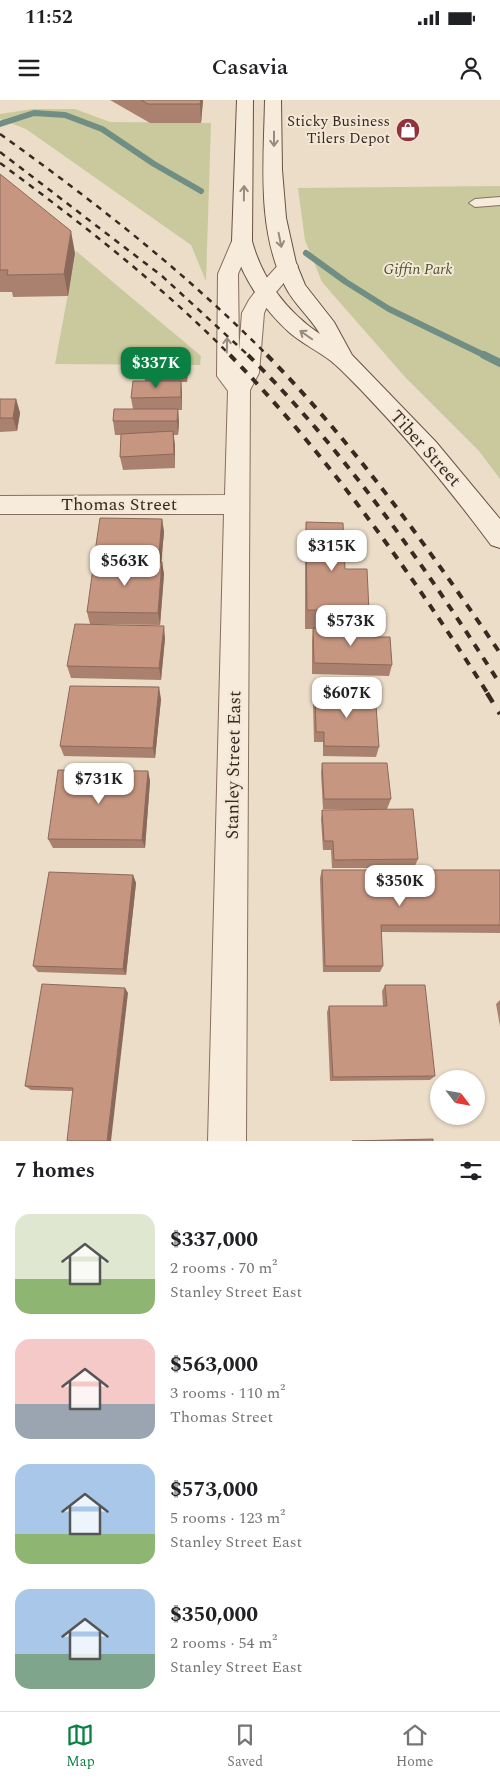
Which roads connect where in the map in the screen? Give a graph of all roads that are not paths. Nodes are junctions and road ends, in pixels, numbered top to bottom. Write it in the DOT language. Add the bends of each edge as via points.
graph roads {
  1 [pos="245,100"];
  2 [pos="273,100"];
  3 [pos="500,201"];
  4 [pos="476,203"];
  5 [pos="242,241"];
  6 [pos="288,266"];
  7 [pos="264,292"];
  8 [pos="346,362"];
  9 [pos="239,390"];
  10 [pos="237,504"];
  11 [pos="0,505"];
  12 [pos="500,538"];
  13 [pos="226,1141"];
  5 -- 1 [label="main road, Stanley Street East, one-way"];
  2 -- 6 [label="main road, one-way" via="276,217 280,247"];
  3 -- 4 [label="lane"];
  5 -- 7 [label="main road, Tiber Street" via="252,275"];
  9 -- 5 [label="main road, Stanley Street East, one-way" via="228,376 228,274"];
  6 -- 7 [label="main road, Stanley Street East"];
  6 -- 8 [label="main road, Tiber Street" via="295,285"];
  8 -- 7 [label="main road, Tiber Street, one-way" via="300,330"];
  7 -- 9 [label="main road, Stanley Street East" via="253,313 248,373"];
  8 -- 12 [label="main road, Tiber Street" via="447,470"];
  9 -- 10 [label="main road, Stanley Street East"];
  10 -- 11 [label="main road, Thomas Street"];
  10 -- 13 [label="main road, Stanley Street East"];
}
